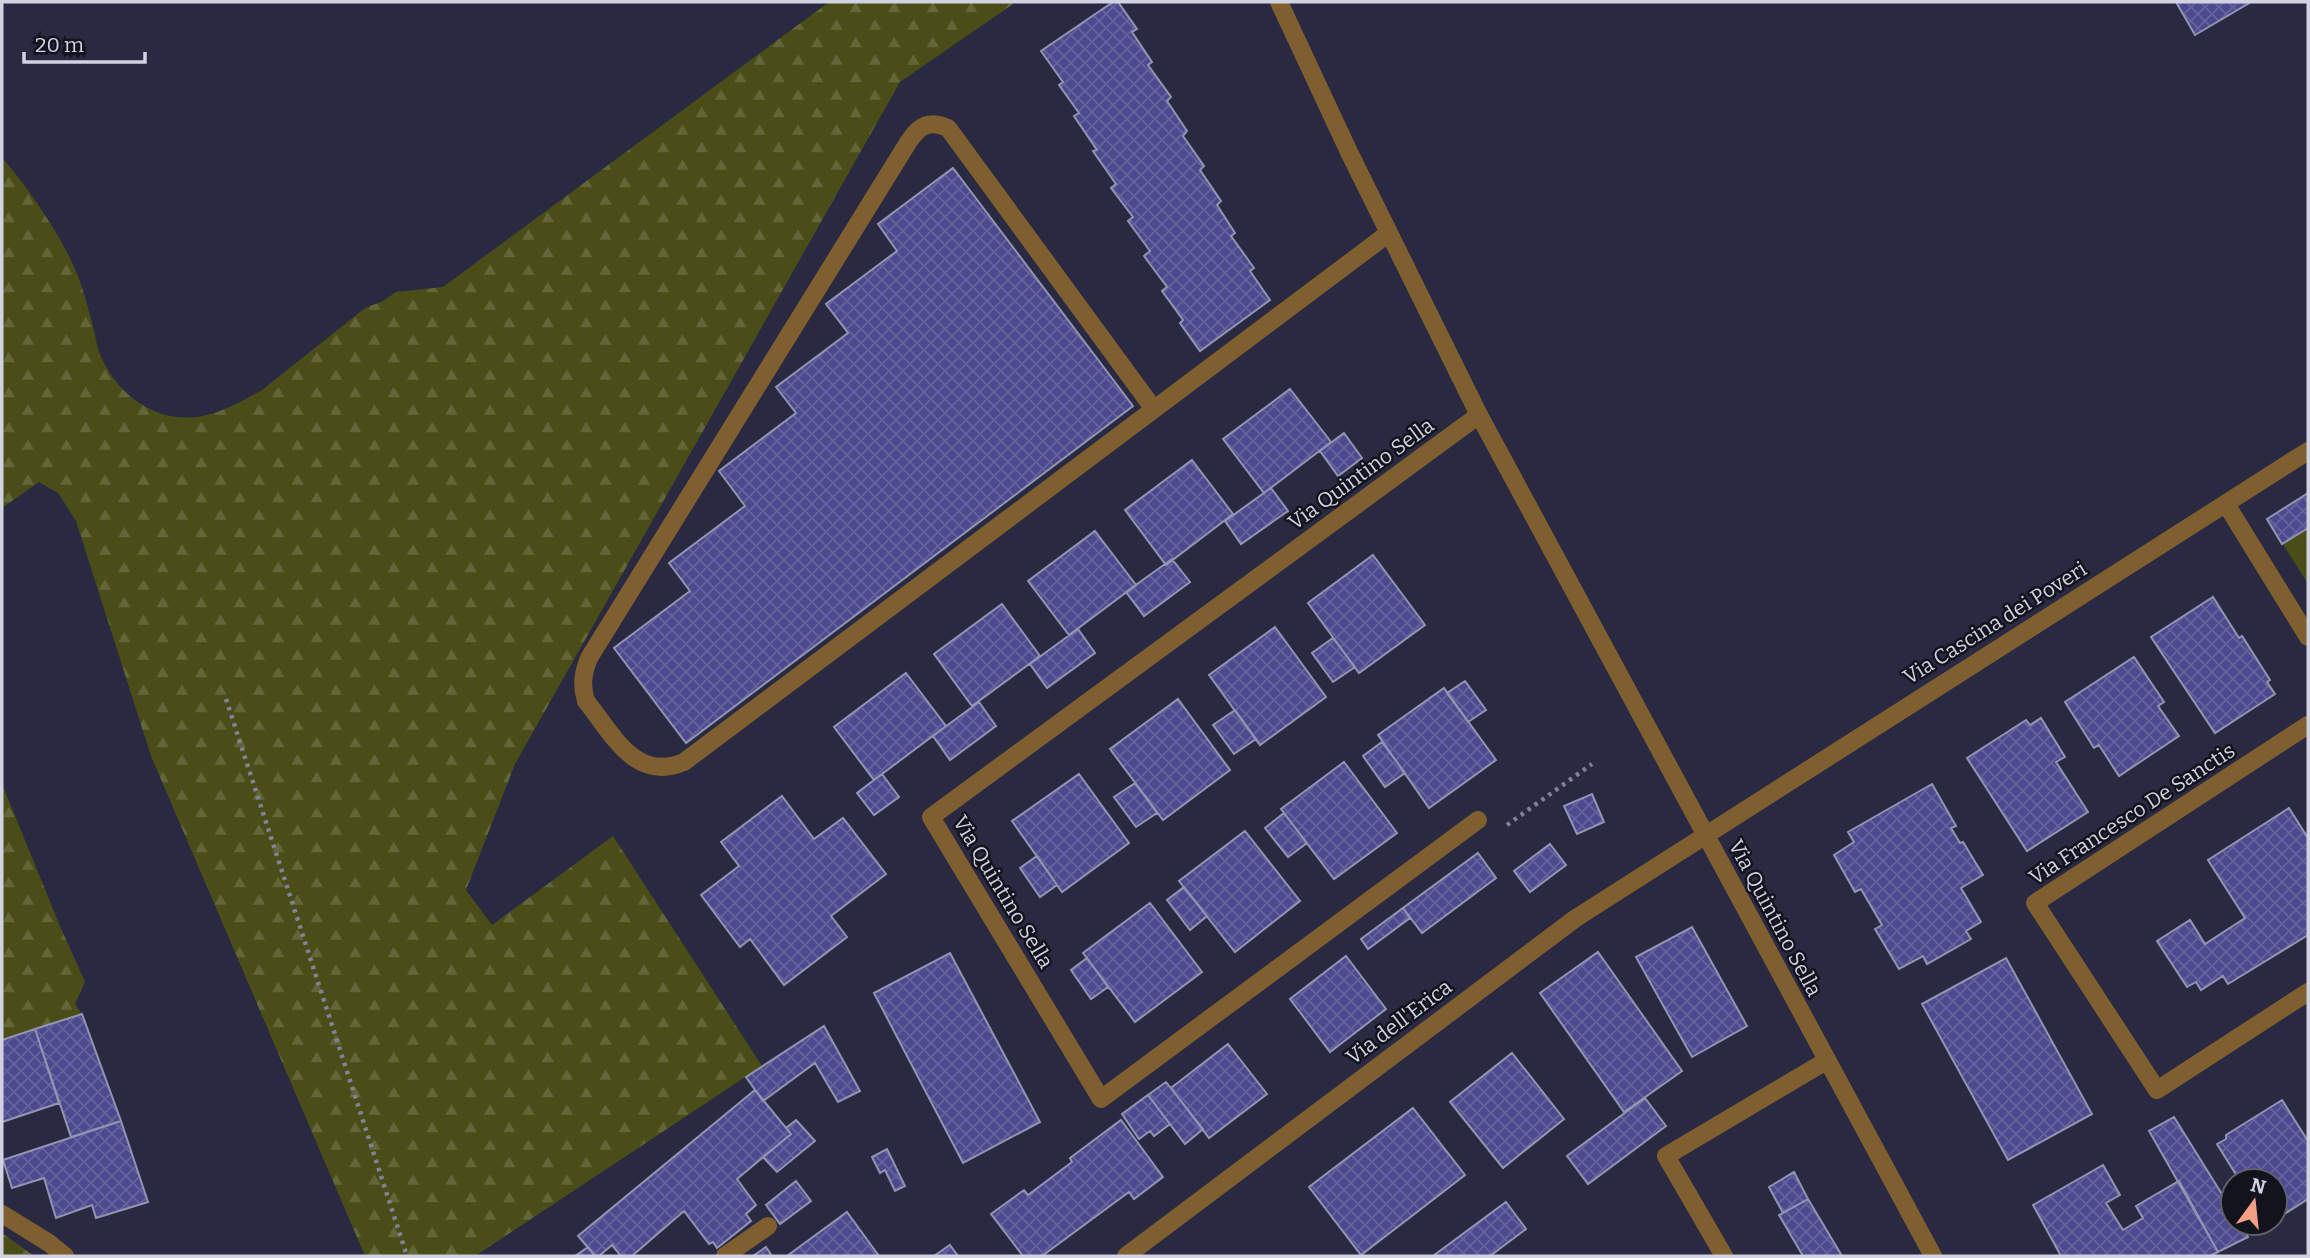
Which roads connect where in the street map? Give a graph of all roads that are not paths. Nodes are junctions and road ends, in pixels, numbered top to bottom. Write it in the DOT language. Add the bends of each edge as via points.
graph roads {
  1 [pos="1279,2"];
  2 [pos="1389,233"];
  3 [pos="1153,408"];
  4 [pos="1479,415"];
  5 [pos="2308,451"];
  6 [pos="2226,504"];
  7 [pos="2308,637"];
  8 [pos="2308,725"];
  9 [pos="1478,820"];
  10 [pos="1705,834"];
  11 [pos="2308,992"];
  12 [pos="1826,1061"];
  13 [pos="2,1214"];
  14 [pos="768,1226"];
  15 [pos="65,1256"];
  16 [pos="725,1256"];
  17 [pos="1126,1256"];
  18 [pos="1724,1256"];
  19 [pos="1933,1256"];
  1 -- 2 [label="street, Via Quintino Sella"];
  2 -- 3 [label="street"];
  2 -- 4 [label="street, Via Quintino Sella"];
  3 -- 3 [label="street" via="948,128 924,124 909,141 589,658 582,688 586,701 637,762 670,768 684,762"];
  4 -- 9 [label="street, Via Quintino Sella" via="931,817 1101,1099"];
  4 -- 10 [label="street, Via Quintino Sella"];
  5 -- 6 [label="street, Via Cascina dei Poveri"];
  6 -- 7 [label="street"];
  6 -- 10 [label="street, Via Cascina dei Poveri"];
  8 -- 11 [label="street, Via Francesco De Sanctis" via="2035,903 2157,1090"];
  10 -- 12 [label="street, Via Quintino Sella"];
  10 -- 17 [label="street, Via dell'Erica" via="1576,918"];
  12 -- 18 [label="street" via="1666,1156"];
  12 -- 19 [label="street, Via Quintino Sella"];
  13 -- 15 [label="street"];
  14 -- 16 [label="street"];
}
